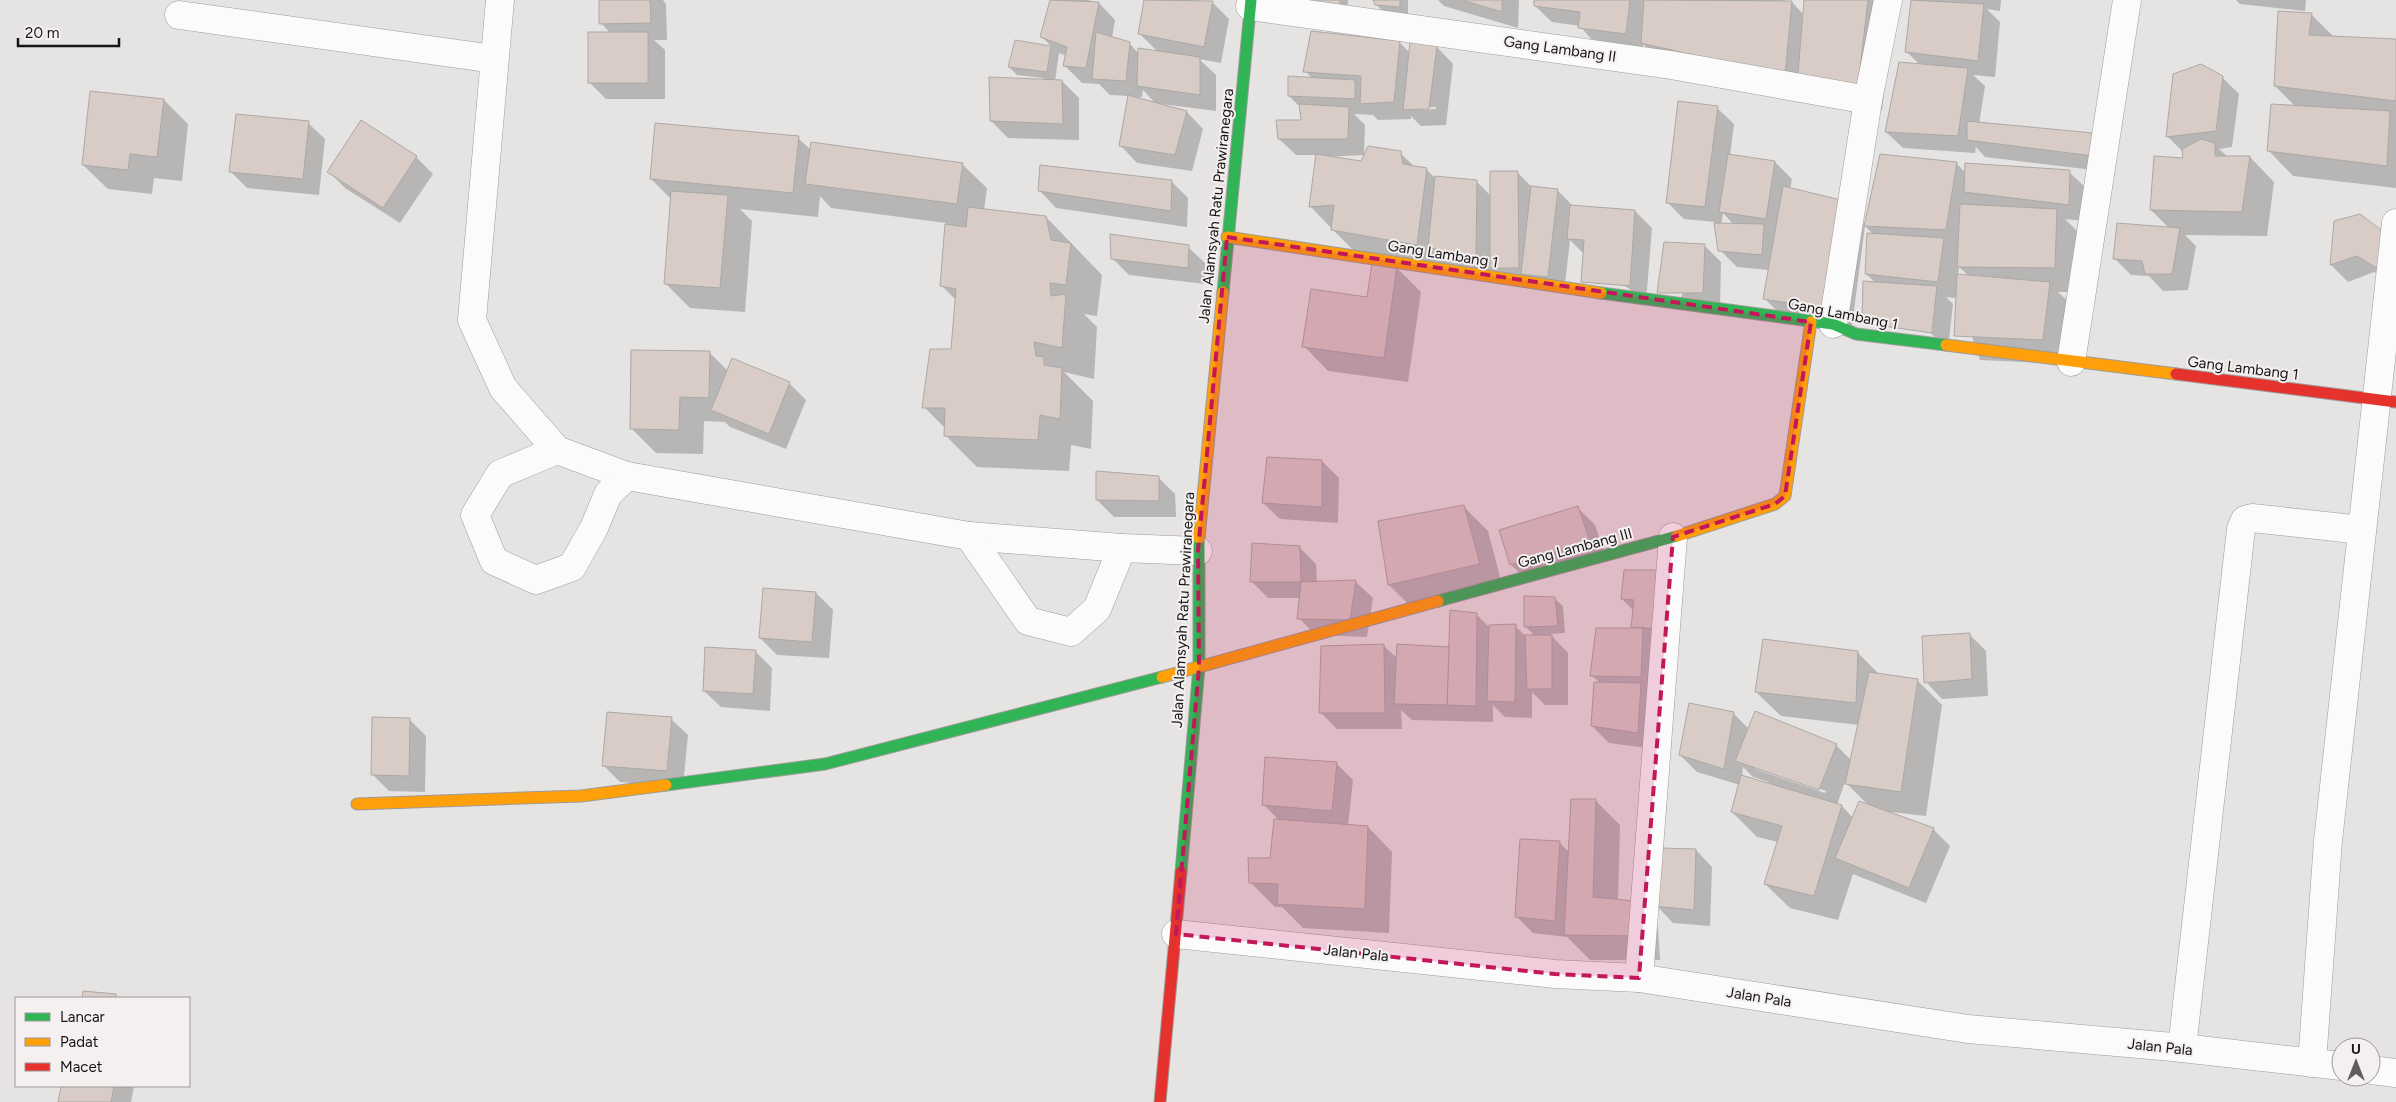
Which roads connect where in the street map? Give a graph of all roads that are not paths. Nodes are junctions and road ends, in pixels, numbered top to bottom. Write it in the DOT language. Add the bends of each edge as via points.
graph roads {
  1 [pos="500,0"];
  2 [pos="1888,0"];
  3 [pos="2127,0"];
  4 [pos="1251,3"];
  5 [pos="179,14"];
  6 [pos="494,59"];
  7 [pos="1868,100"];
  8 [pos="2396,223"];
  9 [pos="1227,237"];
  10 [pos="1822,323"];
  11 [pos="2071,362"];
  12 [pos="2386,401"];
  13 [pos="557,450"];
  14 [pos="627,476"];
  15 [pos="2362,530"];
  16 [pos="969,536"];
  17 [pos="1673,537"];
  18 [pos="1122,548"];
  19 [pos="1198,552"];
  20 [pos="1198,667"];
  21 [pos="357,804"];
  22 [pos="1176,934"];
  23 [pos="1639,978"];
  24 [pos="2182,1048"];
  25 [pos="2312,1063"];
  26 [pos="2331,1065"];
  27 [pos="2381,1071"];
  28 [pos="2396,1072"];
  29 [pos="1160,1102"];
  1 -- 6 [label="street"];
  2 -- 7 [label="street"];
  3 -- 11 [label="street"];
  4 -- 7 [label="street, Gang Lambang II" via="1670,65"];
  4 -- 9 [label="street, Jalan Alamsyah Ratu Prawiranegara"];
  5 -- 6 [label="street"];
  6 -- 13 [label="street" via="472,320 503,388"];
  7 -- 10 [label="street"];
  8 -- 12 [label="street"];
  9 -- 10 [label="street, Gang Lambang 1" via="1590,292"];
  9 -- 19 [label="street, Jalan Alamsyah Ratu Prawiranegara"];
  10 -- 11 [label="street, Gang Lambang 1" via="1856,334"];
  10 -- 17 [label="street, Gang Lambang III" via="1785,496 1775,504"];
  11 -- 12 [label="street, Gang Lambang 1"];
  12 -- 15 [label="street"];
  13 -- 14 [label="street"];
  13 -- 14 [label="street" via="500,474 475,515 494,561 536,580 572,567 608,494"];
  14 -- 16 [label="street"];
  15 -- 24 [label="street" via="2252,518 2245,520 2241,529"];
  15 -- 25 [label="street" via="2328,841"];
  16 -- 18 [label="street"];
  16 -- 18 [label="street" via="1028,621 1071,632 1097,609"];
  17 -- 20 [label="street, Gang Lambang III"];
  17 -- 23 [label="street"];
  18 -- 19 [label="street"];
  19 -- 20 [label="street, Jalan Alamsyah Ratu Prawiranegara"];
  20 -- 21 [label="street, Gang Lambang III" via="825,764 582,796"];
  20 -- 22 [label="street, Jalan Alamsyah Ratu Prawiranegara"];
  22 -- 23 [label="street, Jalan Pala" via="1555,974"];
  22 -- 29 [label="street, Jalan Alamsyah Ratu Prawiranegara"];
  23 -- 24 [label="street, Jalan Pala" via="1968,1029"];
  24 -- 25 [label="street, Jalan Pala"];
  25 -- 26 [label="street, Jalan Pala"];
  27 -- 28 [label="street"];
}
